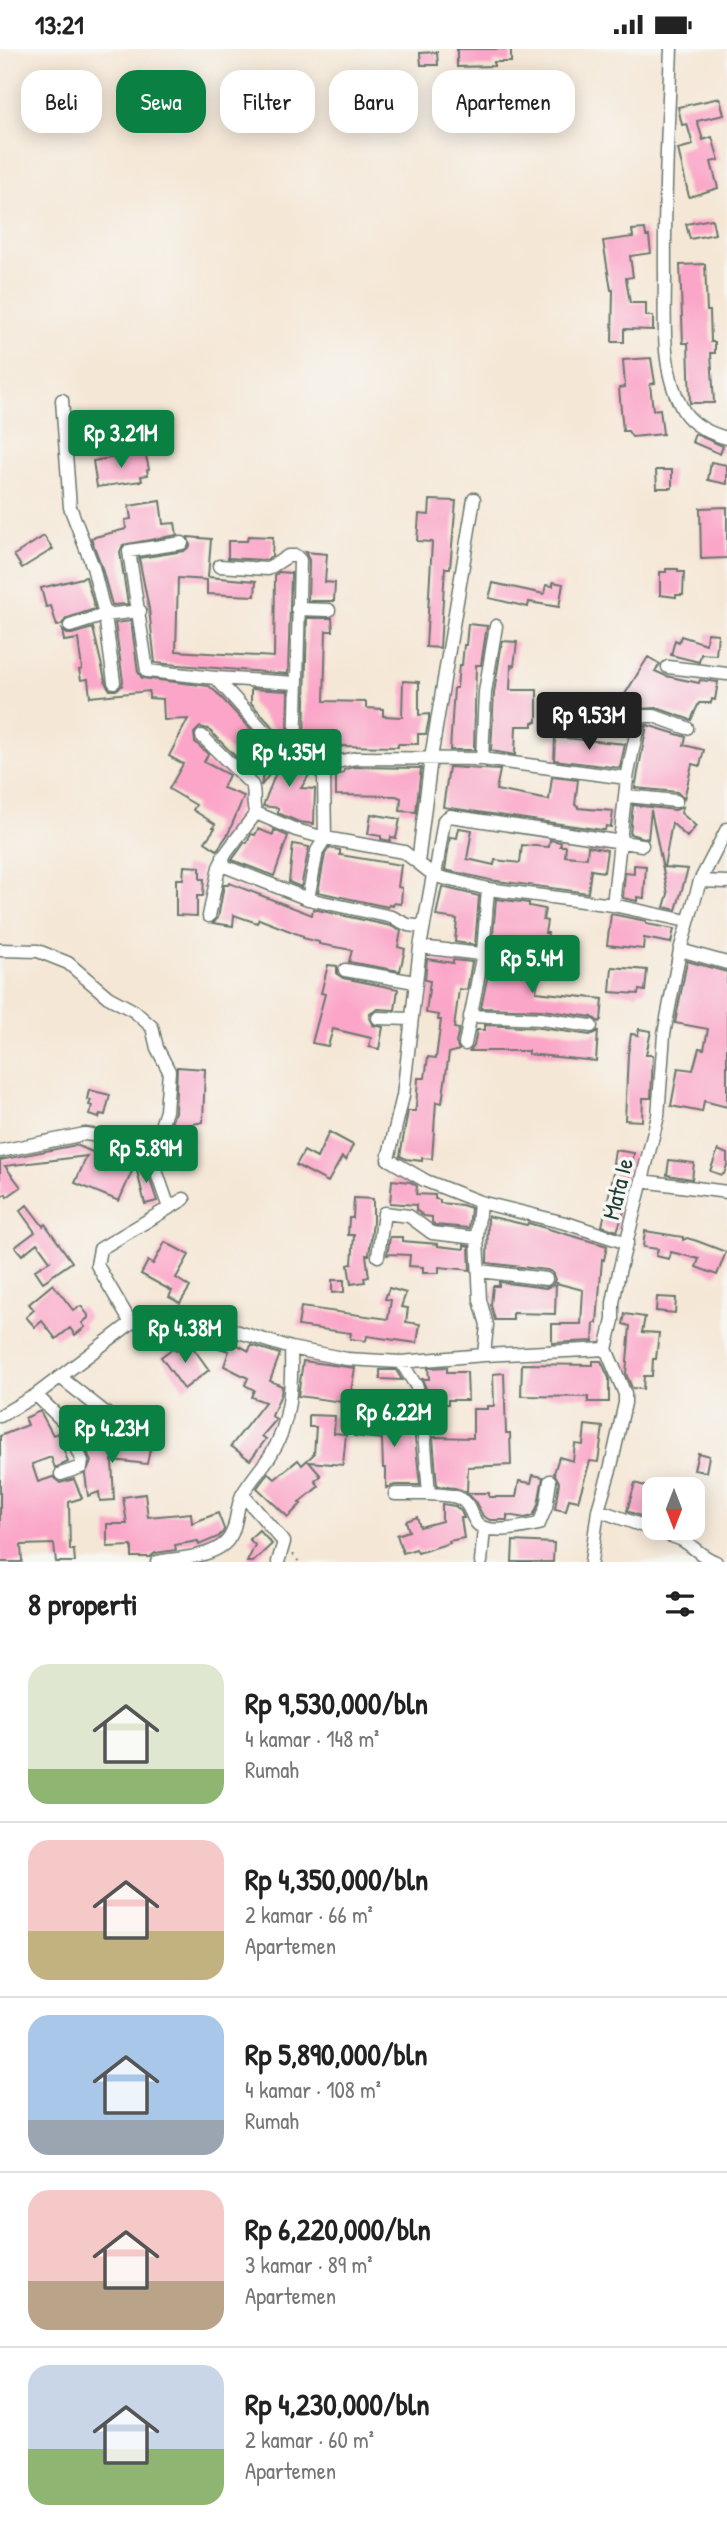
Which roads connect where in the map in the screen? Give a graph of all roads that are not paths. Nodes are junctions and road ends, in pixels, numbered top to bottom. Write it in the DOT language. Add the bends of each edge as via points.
graph roads {
  1 [pos="671,49"];
  2 [pos="62,401"];
  3 [pos="727,438"];
  4 [pos="474,499"];
  5 [pos="183,543"];
  6 [pos="219,566"];
  7 [pos="297,610"];
  8 [pos="329,610"];
  9 [pos="140,611"];
  10 [pos="106,615"];
  11 [pos="70,626"];
  12 [pos="496,626"];
  13 [pos="668,667"];
  14 [pos="727,674"];
  15 [pos="216,678"];
  16 [pos="114,682"];
  17 [pos="296,683"];
  18 [pos="687,728"];
  19 [pos="202,736"];
  20 [pos="295,755"];
  21 [pos="439,758"];
  22 [pos="482,759"];
  23 [pos="324,775"];
  24 [pos="627,778"];
  25 [pos="627,796"];
  26 [pos="676,801"];
  27 [pos="256,813"];
  28 [pos="727,829"];
  29 [pos="325,838"];
  30 [pos="621,842"];
  31 [pos="642,845"];
  32 [pos="222,861"];
  33 [pos="428,871"];
  34 [pos="700,881"];
  35 [pos="727,882"];
  36 [pos="488,889"];
  37 [pos="308,899"];
  38 [pos="613,905"];
  39 [pos="209,916"];
  40 [pos="687,921"];
  41 [pos="417,926"];
  42 [pos="420,947"];
  43 [pos="0,950"];
  44 [pos="680,950"];
  45 [pos="483,953"];
  46 [pos="549,962"];
  47 [pos="727,963"];
  48 [pos="345,971"];
  49 [pos="414,982"];
  50 [pos="470,1016"];
  51 [pos="378,1018"];
  52 [pos="410,1019"];
  53 [pos="591,1025"];
  54 [pos="465,1044"];
  55 [pos="0,1151"];
  56 [pos="151,1156"];
  57 [pos="642,1181"];
  58 [pos="727,1192"];
  59 [pos="184,1199"];
  60 [pos="480,1202"];
  61 [pos="169,1208"];
  62 [pos="477,1238"];
  63 [pos="627,1243"];
  64 [pos="377,1257"];
  65 [pos="480,1271"];
  66 [pos="546,1279"];
  67 [pos="131,1323"];
  68 [pos="292,1347"];
  69 [pos="606,1349"];
  70 [pos="484,1355"];
  71 [pos="401,1362"];
  72 [pos="60,1377"];
  73 [pos="36,1395"];
  74 [pos="0,1416"];
  75 [pos="126,1429"];
  76 [pos="61,1474"];
  77 [pos="550,1481"];
  78 [pos="243,1494"];
  79 [pos="395,1494"];
  80 [pos="429,1494"];
  81 [pos="598,1510"];
  82 [pos="484,1528"];
  83 [pos="158,1562"];
  84 [pos="278,1562"];
  85 [pos="481,1562"];
  86 [pos="592,1562"];
  87 [pos="716,1562"];
  1 -- 3 [label="street" via="665,246 669,365 675,392 688,417"];
  2 -- 10 [label="street" via="70,507"];
  4 -- 21 [label="street"];
  5 -- 9 [label="street" via="130,549"];
  6 -- 7 [label="street" via="268,569 288,556 299,557"];
  7 -- 8 [label="street"];
  7 -- 17 [label="street"];
  9 -- 10 [label="street"];
  9 -- 15 [label="street" via="148,672"];
  10 -- 11 [label="street"];
  10 -- 16 [label="street"];
  12 -- 22 [label="street" via="485,692"];
  13 -- 14 [label="street"];
  15 -- 17 [label="street"];
  15 -- 20 [label="street" via="258,727"];
  17 -- 20 [label="street"];
  18 -- 24 [label="street" via="643,716"];
  19 -- 27 [label="street" via="252,785"];
  20 -- 23 [label="street"];
  21 -- 22 [label="street"];
  21 -- 23 [label="street" via="356,753 333,764"];
  21 -- 33 [label="street"];
  22 -- 24 [label="street"];
  23 -- 29 [label="street"];
  24 -- 25 [label="street"];
  25 -- 26 [label="street"];
  25 -- 30 [label="street"];
  27 -- 29 [label="street"];
  27 -- 32 [label="street"];
  28 -- 34 [label="street, Mata Ie"];
  29 -- 33 [label="street" via="404,852"];
  29 -- 37 [label="street" via="317,851"];
  30 -- 31 [label="street"];
  30 -- 33 [label="street" via="450,816 444,820"];
  30 -- 38 [label="street"];
  32 -- 37 [label="street" via="224,866"];
  32 -- 39 [label="street"];
  33 -- 36 [label="street"];
  33 -- 41 [label="street"];
  34 -- 35 [label="street"];
  34 -- 40 [label="street, Mata Ie"];
  36 -- 38 [label="street"];
  36 -- 45 [label="street"];
  37 -- 41 [label="street"];
  38 -- 40 [label="street"];
  40 -- 44 [label="street, Mata Ie"];
  41 -- 42 [label="street"];
  42 -- 45 [label="street"];
  42 -- 49 [label="street"];
  43 -- 56 [label="street" via="38,951 68,963 150,1024 169,1071 166,1111"];
  44 -- 47 [label="street"];
  44 -- 57 [label="street, Mata Ie" via="665,1027 659,1116"];
  45 -- 46 [label="street"];
  45 -- 50 [label="street"];
  48 -- 49 [label="street"];
  49 -- 52 [label="street"];
  50 -- 53 [label="street"];
  50 -- 54 [label="street"];
  51 -- 52 [label="street"];
  52 -- 60 [label="street" via="403,1095 388,1159 426,1181"];
  55 -- 56 [label="street" via="85,1134"];
  56 -- 61 [label="street"];
  57 -- 58 [label="street"];
  57 -- 63 [label="street, Mata Ie"];
  59 -- 61 [label="street"];
  60 -- 62 [label="street"];
  60 -- 63 [label="street"];
  61 -- 67 [label="street" via="100,1249 97,1256 105,1282"];
  62 -- 64 [label="street" via="432,1233 409,1216 384,1213"];
  62 -- 65 [label="street"];
  63 -- 69 [label="street, Mata Ie"];
  65 -- 66 [label="street"];
  65 -- 70 [label="street" via="480,1300 487,1325"];
  67 -- 68 [label="street" via="161,1314 177,1315"];
  67 -- 72 [label="street"];
  68 -- 71 [label="street" via="346,1359"];
  68 -- 78 [label="street" via="292,1390 280,1437"];
  69 -- 70 [label="street"];
  69 -- 81 [label="street" via="625,1403"];
  70 -- 71 [label="street"];
  71 -- 80 [label="street" via="417,1387"];
  72 -- 73 [label="street"];
  72 -- 75 [label="street"];
  73 -- 74 [label="street"];
  73 -- 76 [label="street" via="65,1423 82,1461 81,1467"];
  77 -- 82 [label="street" via="539,1524"];
  78 -- 83 [label="street" via="233,1533 218,1549"];
  78 -- 84 [label="street" via="284,1542"];
  79 -- 80 [label="street"];
  80 -- 82 [label="street" via="458,1497"];
  81 -- 86 [label="street"];
  81 -- 87 [label="street" via="680,1539"];
  82 -- 85 [label="street"];
}
